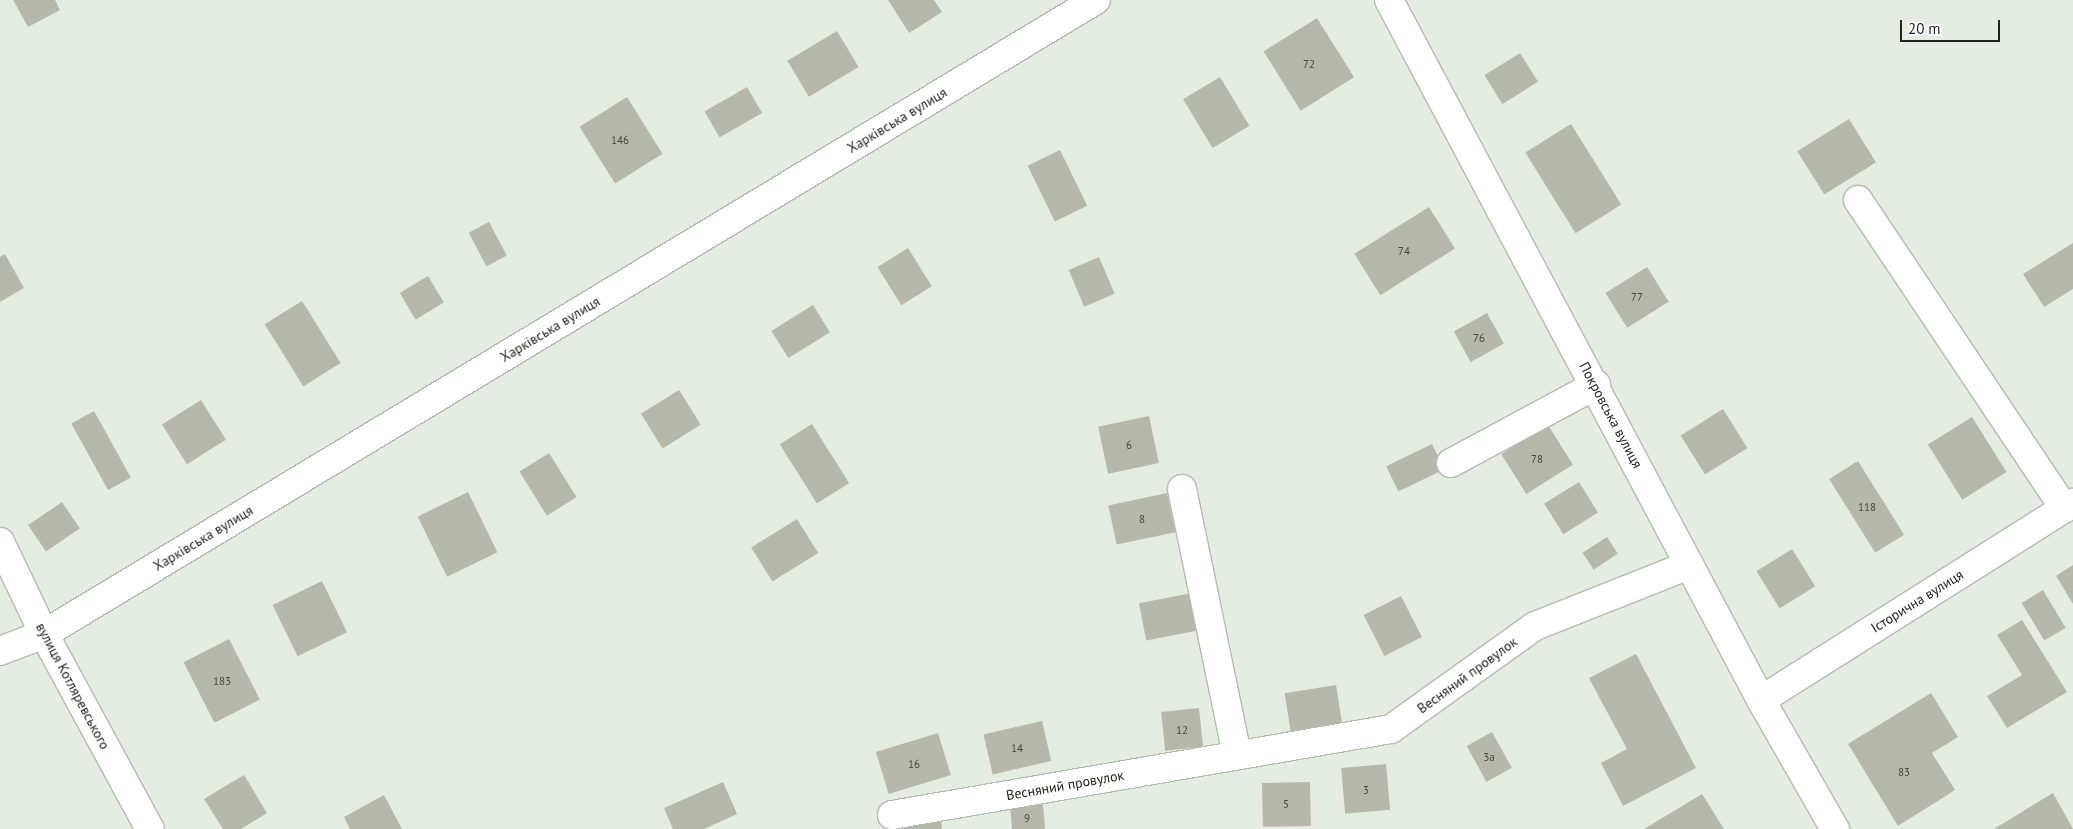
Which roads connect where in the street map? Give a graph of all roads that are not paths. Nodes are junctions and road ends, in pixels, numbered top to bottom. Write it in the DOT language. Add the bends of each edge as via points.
graph roads {
  1 [pos="1096,0"];
  2 [pos="1389,0"];
  3 [pos="1858,200"];
  4 [pos="1596,385"];
  5 [pos="1451,463"];
  6 [pos="1182,489"];
  7 [pos="2068,506"];
  8 [pos="0,542"];
  9 [pos="1689,565"];
  10 [pos="44,634"];
  11 [pos="0,651"];
  12 [pos="1761,700"];
  13 [pos="1237,755"];
  14 [pos="892,815"];
  15 [pos="150,829"];
  16 [pos="1835,829"];
  1 -- 10 [label="street, Харківська вулиця"];
  2 -- 4 [label="street, Покровська вулиця"];
  3 -- 7 [label="street"];
  4 -- 5 [label="street"];
  4 -- 9 [label="street, Покровська вулиця"];
  6 -- 13 [label="street"];
  7 -- 12 [label="street, Історична вулиця"];
  8 -- 10 [label="street, вулиця Котляревського"];
  9 -- 12 [label="street, Покровська вулиця"];
  9 -- 13 [label="street, Весняний провулок" via="1535,626 1392,729"];
  10 -- 11 [label="street, Харківська вулиця"];
  10 -- 15 [label="street, вулиця Котляревського"];
  12 -- 16 [label="street, Покровська вулиця"];
  13 -- 14 [label="street, Весняний провулок"];
}
